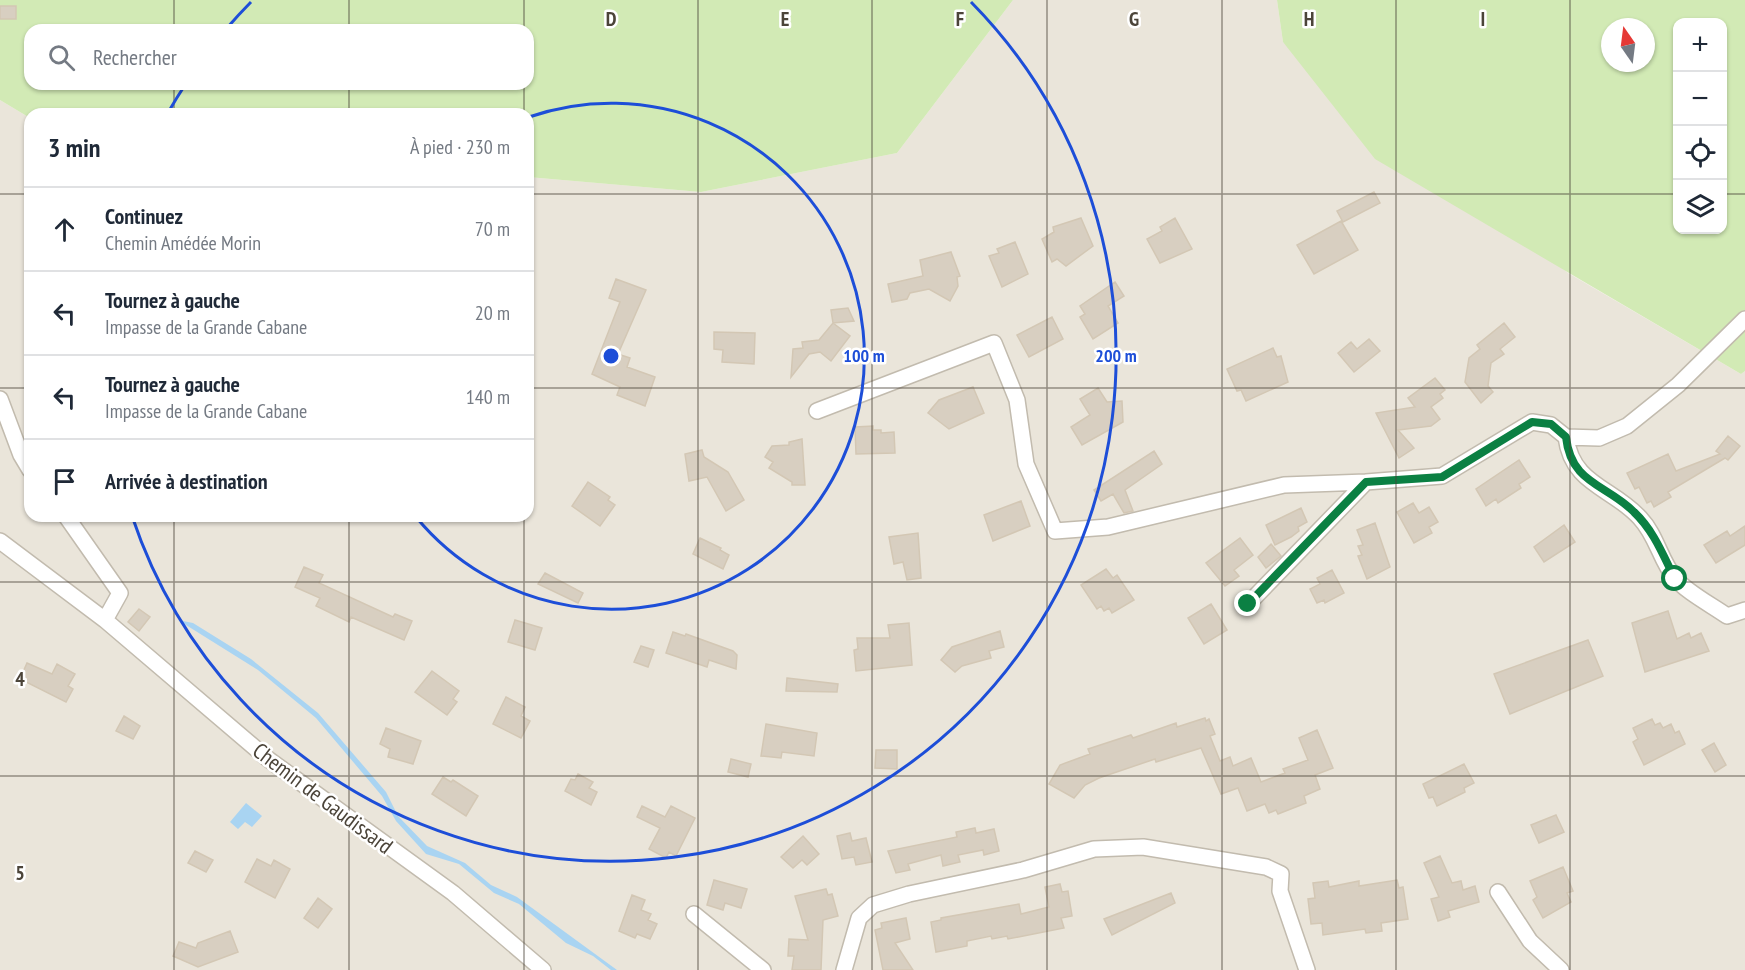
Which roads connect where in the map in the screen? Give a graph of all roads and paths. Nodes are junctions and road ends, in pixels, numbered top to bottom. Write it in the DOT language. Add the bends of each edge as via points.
graph roads {
  1 [pos="1745,319"];
  2 [pos="0,399"];
  3 [pos="817,411"];
  4 [pos="1566,437"];
  5 [pos="24,460"];
  6 [pos="1366,482"];
  7 [pos="70,522"];
  8 [pos="0,541"];
  9 [pos="1248,604"];
  10 [pos="1745,610"];
  11 [pos="105,620"];
  12 [pos="1498,891"];
  13 [pos="694,914"];
  14 [pos="543,970"];
  15 [pos="763,970"];
  16 [pos="844,970"];
  17 [pos="1307,970"];
  18 [pos="1561,970"];
  1 -- 4 [label="street" via="1678,385 1627,426 1599,438"];
  2 -- 5 [label="street"];
  3 -- 6 [label="street" via="994,344 1017,400 1026,464 1055,531 1108,527 1284,485"];
  4 -- 6 [label="street" via="1551,424 1532,422 1442,477"];
  4 -- 10 [label="street" via="1568,454 1581,475 1633,510 1652,531 1675,579 1727,616"];
  6 -- 9 [label="street"];
  7 -- 11 [label="street" via="120,593"];
  8 -- 11 [label="street, Chemin de Gaudissard"];
  11 -- 14 [label="street, Chemin de Gaudissard" via="268,759 453,892"];
  12 -- 18 [label="street" via="1530,941"];
  13 -- 15 [label="street"];
  16 -- 17 [label="street" via="859,918 873,905 1094,849 1143,847 1266,867 1281,874 1280,891"];
}
